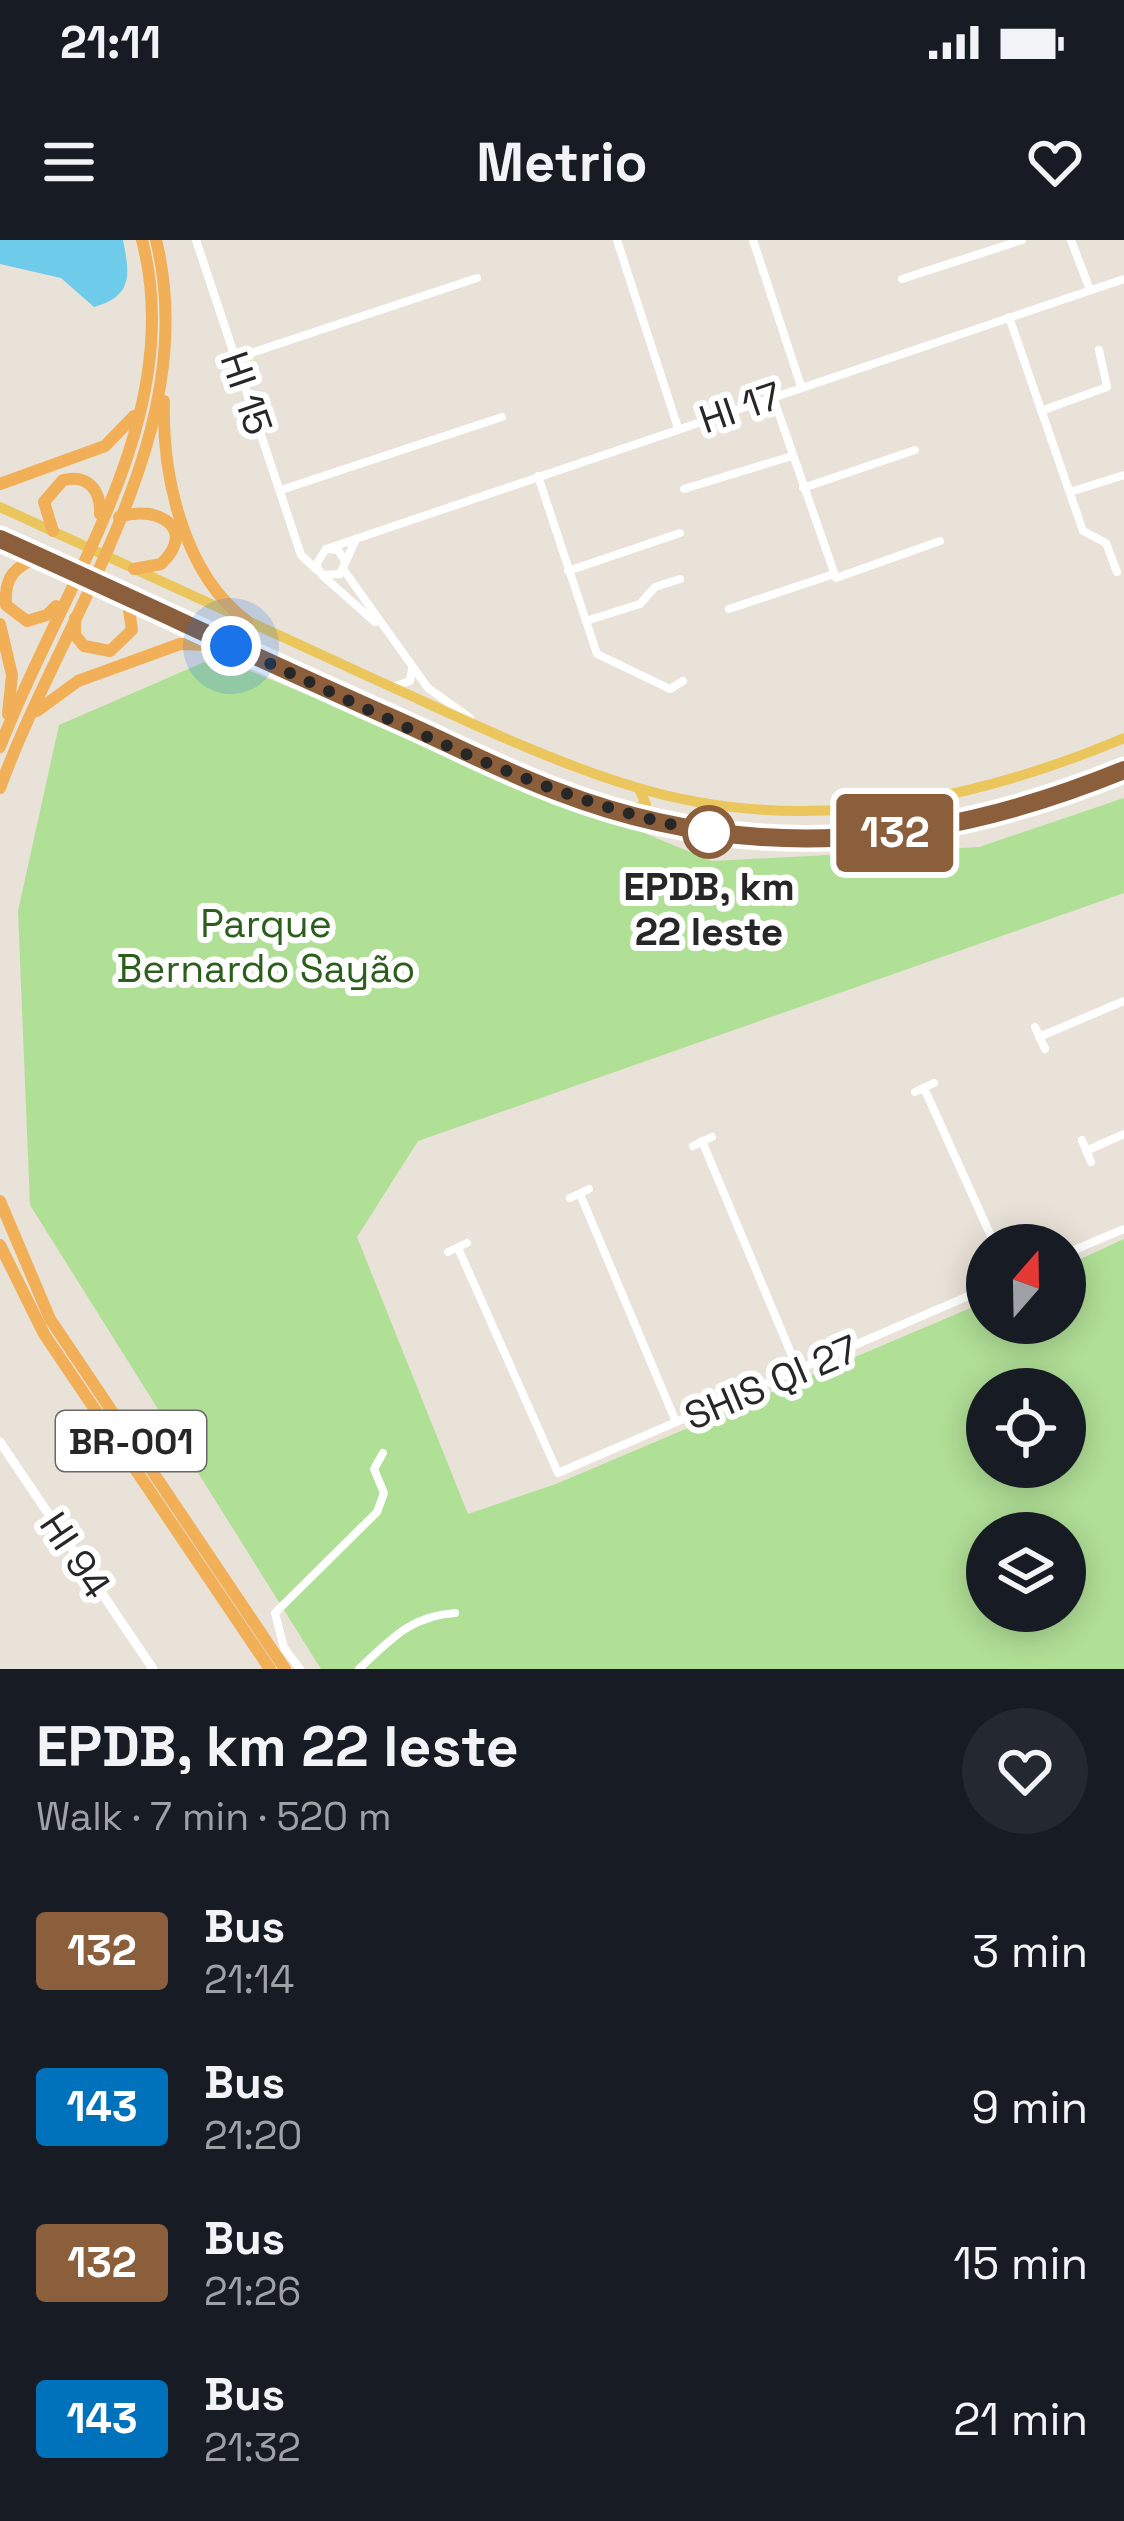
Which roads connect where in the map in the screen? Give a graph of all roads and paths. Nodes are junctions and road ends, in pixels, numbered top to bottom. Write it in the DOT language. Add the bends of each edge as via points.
graph roads {
  1 [pos="142,240"];
  2 [pos="156,240"];
  3 [pos="196,240"];
  4 [pos="616,240"];
  5 [pos="753,240"];
  6 [pos="1022,240"];
  7 [pos="1071,240"];
  8 [pos="477,278"];
  9 [pos="902,279"];
  10 [pos="1124,279"];
  11 [pos="1090,290"];
  12 [pos="1009,317"];
  13 [pos="1099,350"];
  14 [pos="236,358"];
  15 [pos="801,386"];
  16 [pos="161,388"];
  17 [pos="773,397"];
  18 [pos="144,399"];
  19 [pos="1040,410"];
  20 [pos="502,417"];
  21 [pos="678,428"];
  22 [pos="915,450"];
  23 [pos="791,456"];
  24 [pos="1124,475"];
  25 [pos="538,476"];
  26 [pos="0,484"];
  27 [pos="803,488"];
  28 [pos="684,489"];
  29 [pos="281,490"];
  30 [pos="1069,491"];
  31 [pos="0,507"];
  32 [pos="118,517"];
  33 [pos="99,523"];
  34 [pos="53,531"];
  35 [pos="680,533"];
  36 [pos="357,538"];
  37 [pos="0,539"];
  38 [pos="940,542"];
  39 [pos="299,546"];
  40 [pos="323,550"];
  41 [pos="41,557"];
  42 [pos="344,565"];
  43 [pos="134,569"];
  44 [pos="568,571"];
  45 [pos="320,572"];
  46 [pos="1117,572"];
  47 [pos="835,576"];
  48 [pos="680,578"];
  49 [pos="65,596"];
  50 [pos="127,597"];
  51 [pos="78,607"];
  52 [pos="730,610"];
  53 [pos="247,621"];
  54 [pos="585,621"];
  55 [pos="0,625"];
  56 [pos="388,631"];
  57 [pos="231,646"];
  58 [pos="410,662"];
  59 [pos="683,681"];
  60 [pos="393,687"];
  61 [pos="10,720"];
  62 [pos="25,726"];
  63 [pos="497,734"];
  64 [pos="1124,738"];
  65 [pos="0,747"];
  66 [pos="1124,770"];
  67 [pos="0,788"];
  68 [pos="639,789"];
  69 [pos="602,807"];
  70 [pos="1124,1001"];
  71 [pos="1045,1049"];
  72 [pos="924,1088"];
  73 [pos="1124,1134"];
  74 [pos="1082,1140"];
  75 [pos="702,1141"];
  76 [pos="1086,1151"];
  77 [pos="1091,1162"];
  78 [pos="580,1194"];
  79 [pos="0,1201"];
  80 [pos="986,1224"];
  81 [pos="1124,1229"];
  82 [pos="0,1245"];
  83 [pos="1086,1245"];
  84 [pos="458,1248"];
  85 [pos="966,1297"];
  86 [pos="798,1370"];
  87 [pos="676,1422"];
  88 [pos="0,1442"];
  89 [pos="383,1453"];
  90 [pos="454,1612"];
  91 [pos="153,1669"];
  92 [pos="270,1669"];
  93 [pos="285,1669"];
  94 [pos="300,1669"];
  95 [pos="359,1669"];
  1 -- 18 [label="highway" via="152,340"];
  2 -- 16 [label="highway" via="166,320"];
  3 -- 14 [label="street, HI 15"];
  4 -- 21 [label="street"];
  5 -- 15 [label="street"];
  6 -- 9 [label="street"];
  7 -- 11 [label="street"];
  8 -- 14 [label="street"];
  10 -- 11 [label="street, HI 17"];
  11 -- 12 [label="street, HI 17"];
  12 -- 15 [label="street, HI 17"];
  12 -- 19 [label="street"];
  13 -- 19 [label="street" via="1107,387"];
  14 -- 29 [label="street, HI 15"];
  15 -- 17 [label="street, HI 17"];
  16 -- 32 [label="highway"];
  16 -- 53 [label="highway" via="170,472 204,579"];
  17 -- 21 [label="street, HI 17"];
  17 -- 23 [label="street"];
  18 -- 26 [label="highway" via="105,446"];
  18 -- 33 [label="highway"];
  19 -- 30 [label="street"];
  20 -- 29 [label="street"];
  21 -- 25 [label="street, HI 17"];
  22 -- 27 [label="street"];
  23 -- 27 [label="street"];
  23 -- 28 [label="street"];
  24 -- 30 [label="street"];
  25 -- 36 [label="street, HI 17"];
  25 -- 44 [label="street"];
  27 -- 47 [label="street"];
  29 -- 39 [label="street, HI 15"];
  30 -- 46 [label="street" via="1083,531 1106,543"];
  31 -- 34 [label="main road"];
  32 -- 43 [label="highway" via="153,511 173,532 161,564"];
  32 -- 51 [label="highway"];
  33 -- 34 [label="highway" via="97,493 73,478 55,484 44,502"];
  33 -- 49 [label="highway"];
  34 -- 43 [label="main road"];
  35 -- 44 [label="street"];
  36 -- 40 [label="street, HI 17"];
  36 -- 42 [label="street"];
  37 -- 41 [label="main road"];
  38 -- 47 [label="street"];
  39 -- 40 [label="street"];
  39 -- 45 [label="street, HI 15"];
  40 -- 42 [label="street" via="338,550"];
  40 -- 45 [label="street"];
  41 -- 49 [label="highway" via="9,577 6,604 15,616 38,620"];
  41 -- 50 [label="main road"];
  42 -- 45 [label="street" via="334,576"];
  42 -- 56 [label="street"];
  43 -- 53 [label="main road"];
  44 -- 54 [label="street"];
  45 -- 56 [label="street, HI 15"];
  47 -- 52 [label="street"];
  48 -- 54 [label="street" via="655,587 640,604"];
  49 -- 61 [label="highway"];
  50 -- 51 [label="highway" via="132,630 110,651 95,652 75,635"];
  50 -- 57 [label="main road"];
  51 -- 62 [label="highway"];
  53 -- 60 [label="main road"];
  54 -- 59 [label="street" via="597,655 670,689"];
  55 -- 61 [label="highway" via="12,675"];
  56 -- 58 [label="street"];
  57 -- 62 [label="highway" via="180,644 78,681 46,700"];
  57 -- 69 [label="main road"];
  58 -- 60 [label="street" via="410,681"];
  58 -- 63 [label="street" via="438,698"];
  60 -- 63 [label="main road"];
  61 -- 65 [label="highway"];
  62 -- 67 [label="highway"];
  63 -- 68 [label="main road"];
  64 -- 68 [label="main road" via="980,791 865,809 758,809"];
  66 -- 69 [label="main road" via="1005,814 870,836 729,835"];
  68 -- 69 [label="main road" via="646,804 639,812"];
  70 -- 71 [label="street" via="1037,1032"];
  72 -- 80 [label="street"];
  73 -- 76 [label="street"];
  74 -- 76 [label="street"];
  75 -- 86 [label="street"];
  76 -- 77 [label="street"];
  78 -- 87 [label="street"];
  79 -- 93 [label="highway, BR-001" via="50,1319"];
  81 -- 83 [label="street"];
  82 -- 92 [label="highway, BR-001" via="44,1334"];
  84 -- 87 [label="street, SHIS QI 27" via="555,1472"];
  85 -- 86 [label="street, SHIS QI 27"];
  86 -- 87 [label="street, SHIS QI 27"];
  88 -- 91 [label="street, HI 94"];
  89 -- 94 [label="street" via="374,1469 384,1493 376,1512 275,1613 284,1648"];
  90 -- 95 [label="street" via="406,1626"];
}
